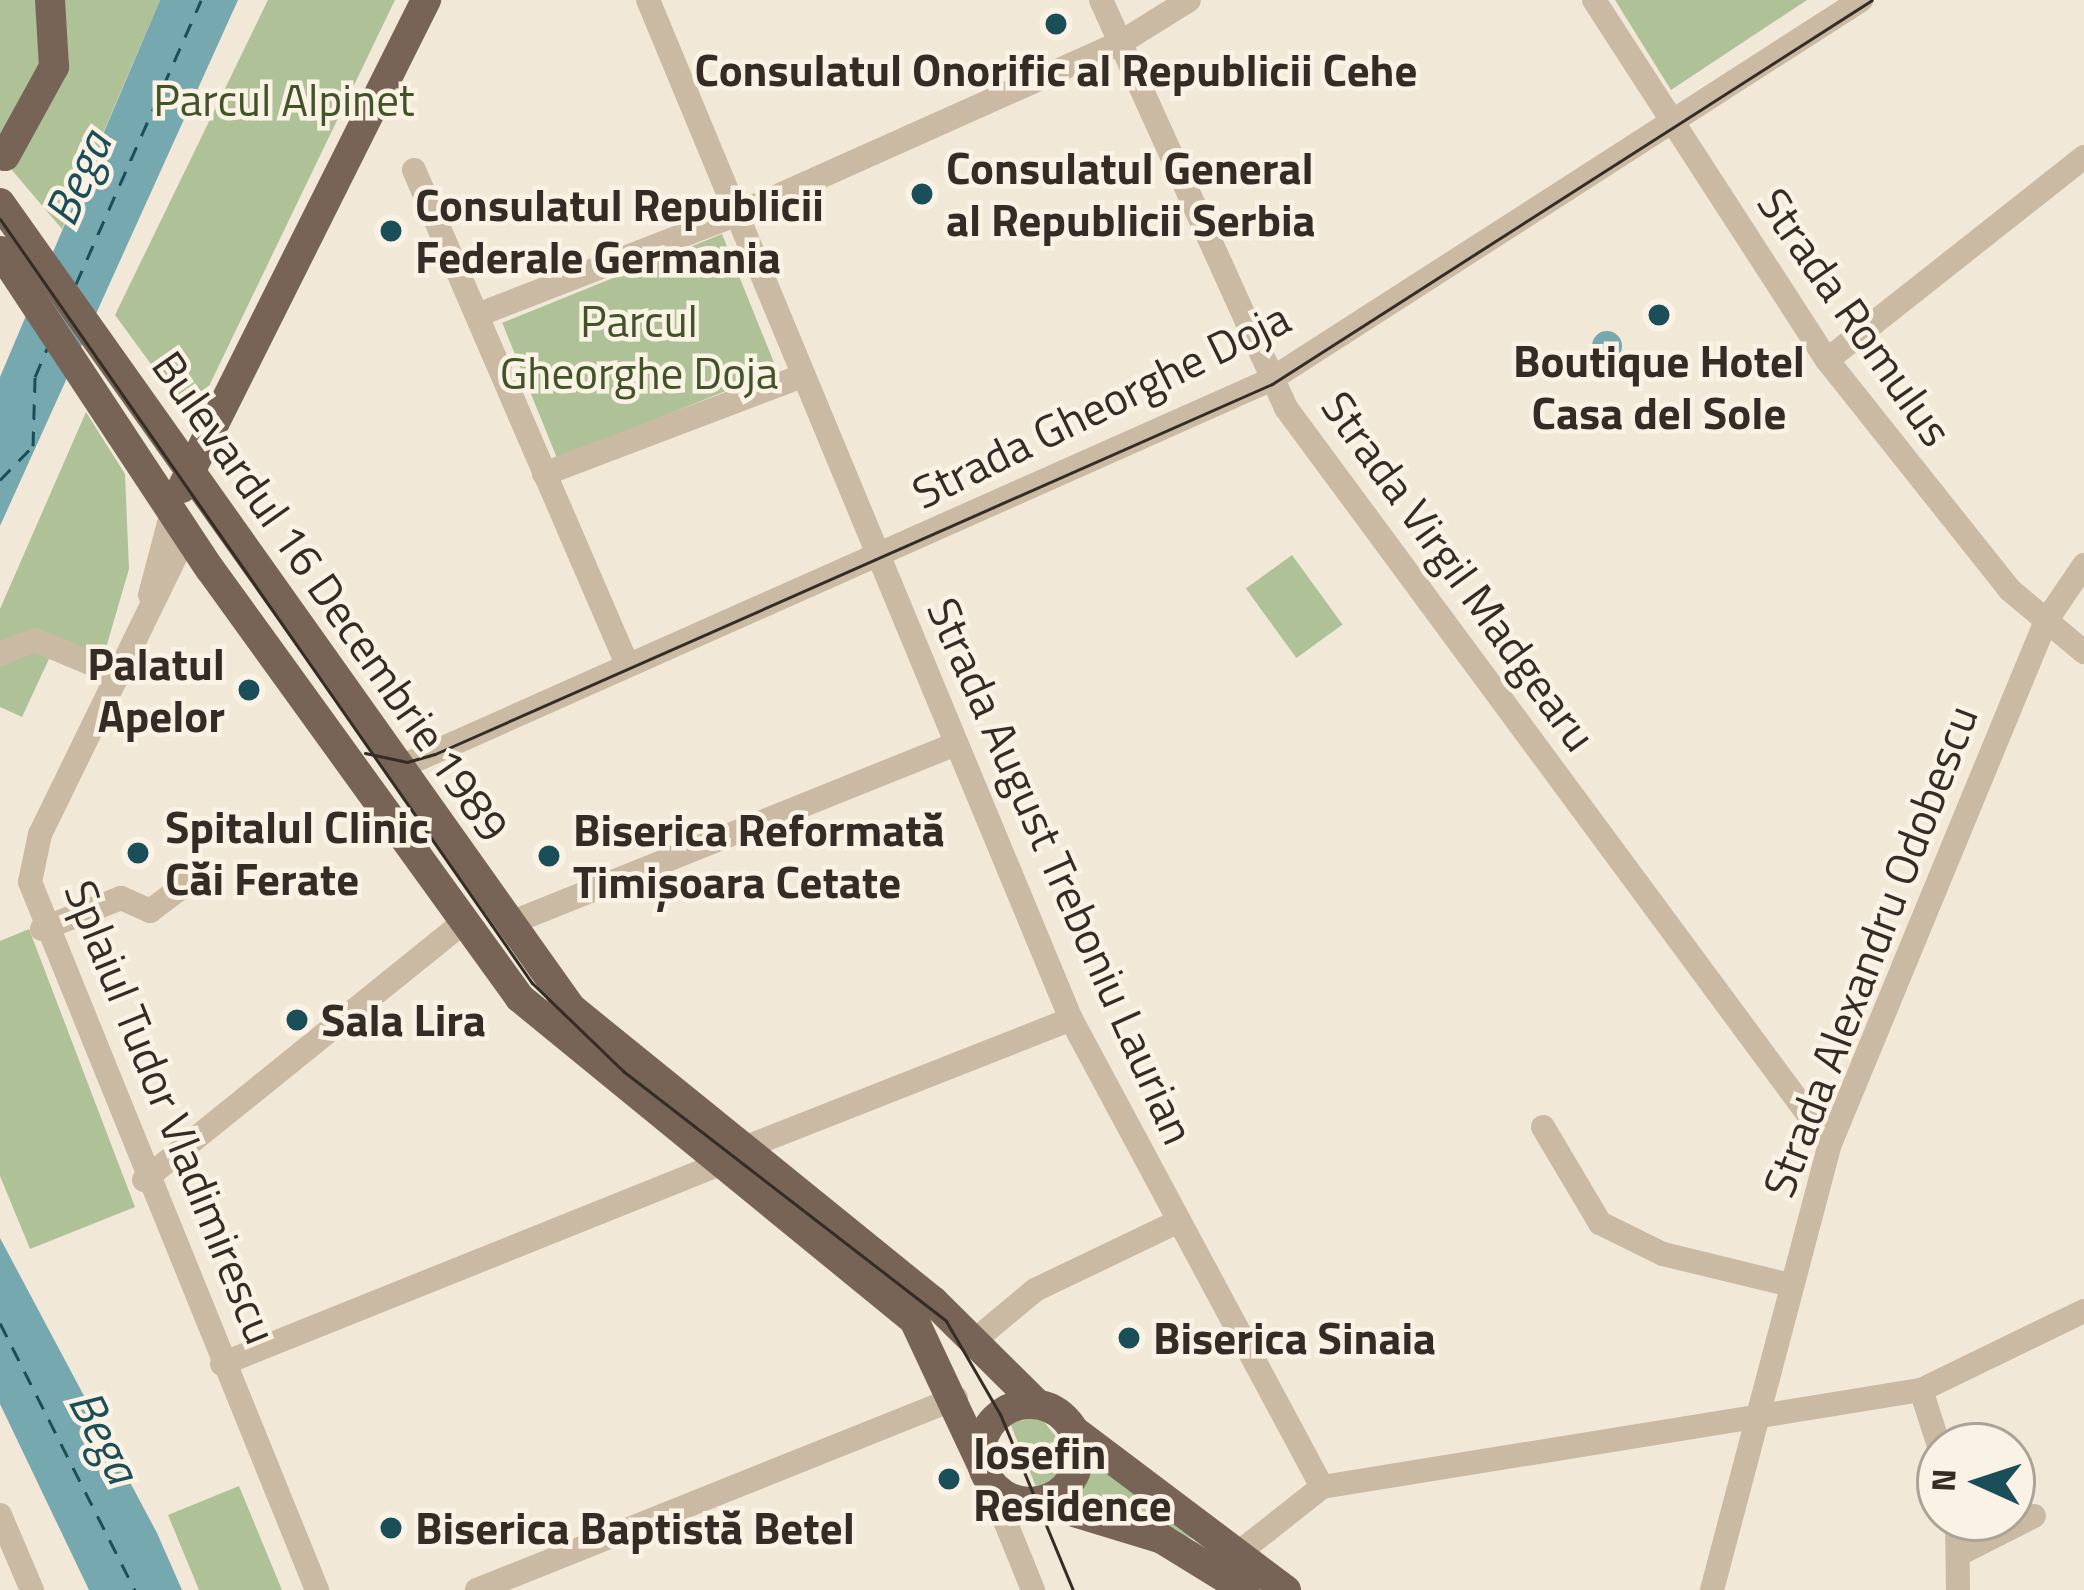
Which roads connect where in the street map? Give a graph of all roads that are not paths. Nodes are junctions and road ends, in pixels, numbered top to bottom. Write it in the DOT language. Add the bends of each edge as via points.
graph roads {
  1 [pos="50,0"];
  2 [pos="426,0"];
  3 [pos="648,0"];
  4 [pos="1101,0"];
  5 [pos="1189,0"];
  6 [pos="1594,0"];
  7 [pos="1862,0"];
  8 [pos="1120,44"];
  9 [pos="1671,123"];
  10 [pos="4,157"];
  11 [pos="2084,157"];
  12 [pos="414,170"];
  13 [pos="1,204"];
  14 [pos="735,215"];
  15 [pos="10,249"];
  16 [pos="480,314"];
  17 [pos="1827,360"];
  18 [pos="102,374"];
  19 [pos="802,376"];
  20 [pos="1270,380"];
  21 [pos="544,474"];
  22 [pos="197,482"];
  23 [pos="179,523"];
  24 [pos="875,555"];
  25 [pos="2084,566"];
  26 [pos="2046,621"];
  27 [pos="2084,652"];
  28 [pos="0,654"];
  29 [pos="627,664"];
  30 [pos="116,674"];
  31 [pos="954,745"];
  32 [pos="395,769"];
  33 [pos="199,874"];
  34 [pos="508,924"];
  35 [pos="460,925"];
  36 [pos="43,928"];
  37 [pos="1071,1018"];
  38 [pos="1543,1126"];
  39 [pos="1830,1144"];
  40 [pos="727,1158"];
  41 [pos="144,1180"];
  42 [pos="1175,1223"];
  43 [pos="1790,1285"];
  44 [pos="2084,1311"];
  45 [pos="974,1341"];
  46 [pos="222,1364"];
  47 [pos="1921,1390"];
  48 [pos="956,1398"];
  49 [pos="1037,1404"];
  50 [pos="1752,1418"];
  51 [pos="1931,1422"];
  52 [pos="1072,1429"];
  53 [pos="985,1473"];
  54 [pos="1322,1487"];
  55 [pos="1038,1502"];
  56 [pos="0,1515"];
  57 [pos="1958,1542"];
  58 [pos="1983,1542"];
  59 [pos="1240,1551"];
  60 [pos="1959,1554"];
  61 [pos="32,1590"];
  62 [pos="317,1590"];
  63 [pos="477,1590"];
  64 [pos="1033,1590"];
  65 [pos="1245,1590"];
  66 [pos="1286,1590"];
  67 [pos="1712,1590"];
  68 [pos="1958,1590"];
  1 -- 10 [label="main road" via="54,67"];
  2 -- 22 [label="main road, Splaiul Tudor Vladimirescu"];
  3 -- 14 [label="street, Strada August Treboniu Laurian"];
  4 -- 8 [label="street, Strada Virgil Madgearu"];
  5 -- 8 [label="street"];
  6 -- 9 [label="street, Strada Romulus"];
  7 -- 9 [label="street, Strada Gheorghe Doja"];
  8 -- 14 [label="street"];
  8 -- 20 [label="street, Strada Virgil Madgearu"];
  9 -- 17 [label="street, Strada Romulus"];
  9 -- 20 [label="street, Strada Gheorghe Doja"];
  11 -- 17 [label="street"];
  12 -- 16 [label="street"];
  13 -- 15 [label="main road, Bulevardul 16 Decembrie 1989"];
  14 -- 16 [label="street"];
  14 -- 19 [label="street, Strada August Treboniu Laurian"];
  15 -- 18 [label="main road, Bulevardul 16 Decembrie 1989"];
  16 -- 21 [label="street"];
  17 -- 26 [label="street, Strada Romulus"];
  18 -- 22 [label="main road, Bulevardul 16 Decembrie 1989"];
  18 -- 23 [label="main road, Bulevardul 16 Decembrie 1989"];
  19 -- 21 [label="street"];
  19 -- 24 [label="street, Strada August Treboniu Laurian"];
  20 -- 24 [label="street, Strada Gheorghe Doja"];
  20 -- 39 [label="street, Strada Virgil Madgearu"];
  21 -- 29 [label="street"];
  22 -- 23 [label="main road, Splaiul Tudor Vladimirescu"];
  22 -- 32 [label="main road, Bulevardul 16 Decembrie 1989"];
  23 -- 30 [label="street, Splaiul Tudor Vladimirescu"];
  23 -- 35 [label="main road, Bulevardul 16 Decembrie 1989"];
  24 -- 29 [label="street, Strada Gheorghe Doja"];
  24 -- 31 [label="street, Strada August Treboniu Laurian"];
  25 -- 26 [label="street, Strada Alexandru Odobescu"];
  26 -- 27 [label="street, Strada Romulus"];
  26 -- 39 [label="street, Strada Alexandru Odobescu"];
  28 -- 30 [label="street" via="35,640"];
  29 -- 32 [label="street, Strada Gheorghe Doja"];
  30 -- 36 [label="street, Splaiul Tudor Vladimirescu" via="36,846 30,882"];
  31 -- 34 [label="street"];
  31 -- 37 [label="street, Strada August Treboniu Laurian"];
  32 -- 34 [label="main road, Bulevardul 16 Decembrie 1989"];
  33 -- 36 [label="street" via="150,911 121,898"];
  34 -- 40 [label="main road, Bulevardul 16 Decembrie 1989" via="571,1008"];
  35 -- 40 [label="main road, Bulevardul 16 Decembrie 1989" via="552,1033"];
  35 -- 41 [label="street"];
  36 -- 41 [label="street, Splaiul Tudor Vladimirescu"];
  37 -- 40 [label="street"];
  37 -- 42 [label="street, Strada August Treboniu Laurian"];
  38 -- 43 [label="street" via="1600,1223 1663,1254"];
  39 -- 43 [label="street, Strada Alexandru Odobescu"];
  40 -- 45 [label="main road, Bulevardul 16 Decembrie 1989"];
  40 -- 46 [label="street"];
  40 -- 48 [label="main road, Bulevardul 16 Decembrie 1989" via="903,1309"];
  41 -- 46 [label="street, Splaiul Tudor Vladimirescu"];
  42 -- 45 [label="street" via="1035,1290"];
  42 -- 54 [label="street, Strada August Treboniu Laurian"];
  43 -- 50 [label="street, Strada Alexandru Odobescu"];
  44 -- 47 [label="street"];
  45 -- 49 [label="main road, Bulevardul 16 Decembrie 1989"];
  46 -- 62 [label="street, Splaiul Tudor Vladimirescu"];
  47 -- 50 [label="street"];
  47 -- 51 [label="street"];
  48 -- 53 [label="main road, Bulevardul 16 Decembrie 1989"];
  48 -- 63 [label="street"];
  49 -- 52 [label="main road"];
  49 -- 53 [label="main road" via="991,1424"];
  50 -- 54 [label="street"];
  50 -- 67 [label="street, Strada Alexandru Odobescu"];
  52 -- 55 [label="main road" via="1074,1474"];
  52 -- 59 [label="main road"];
  53 -- 55 [label="main road" via="1009,1498"];
  53 -- 64 [label="street"];
  54 -- 59 [label="street"];
  55 -- 65 [label="main road" via="1162,1539"];
  56 -- 61 [label="street"];
  57 -- 60 [label="street"];
  58 -- 60 [label="street"];
  59 -- 66 [label="main road"];
  60 -- 68 [label="street"];
}
